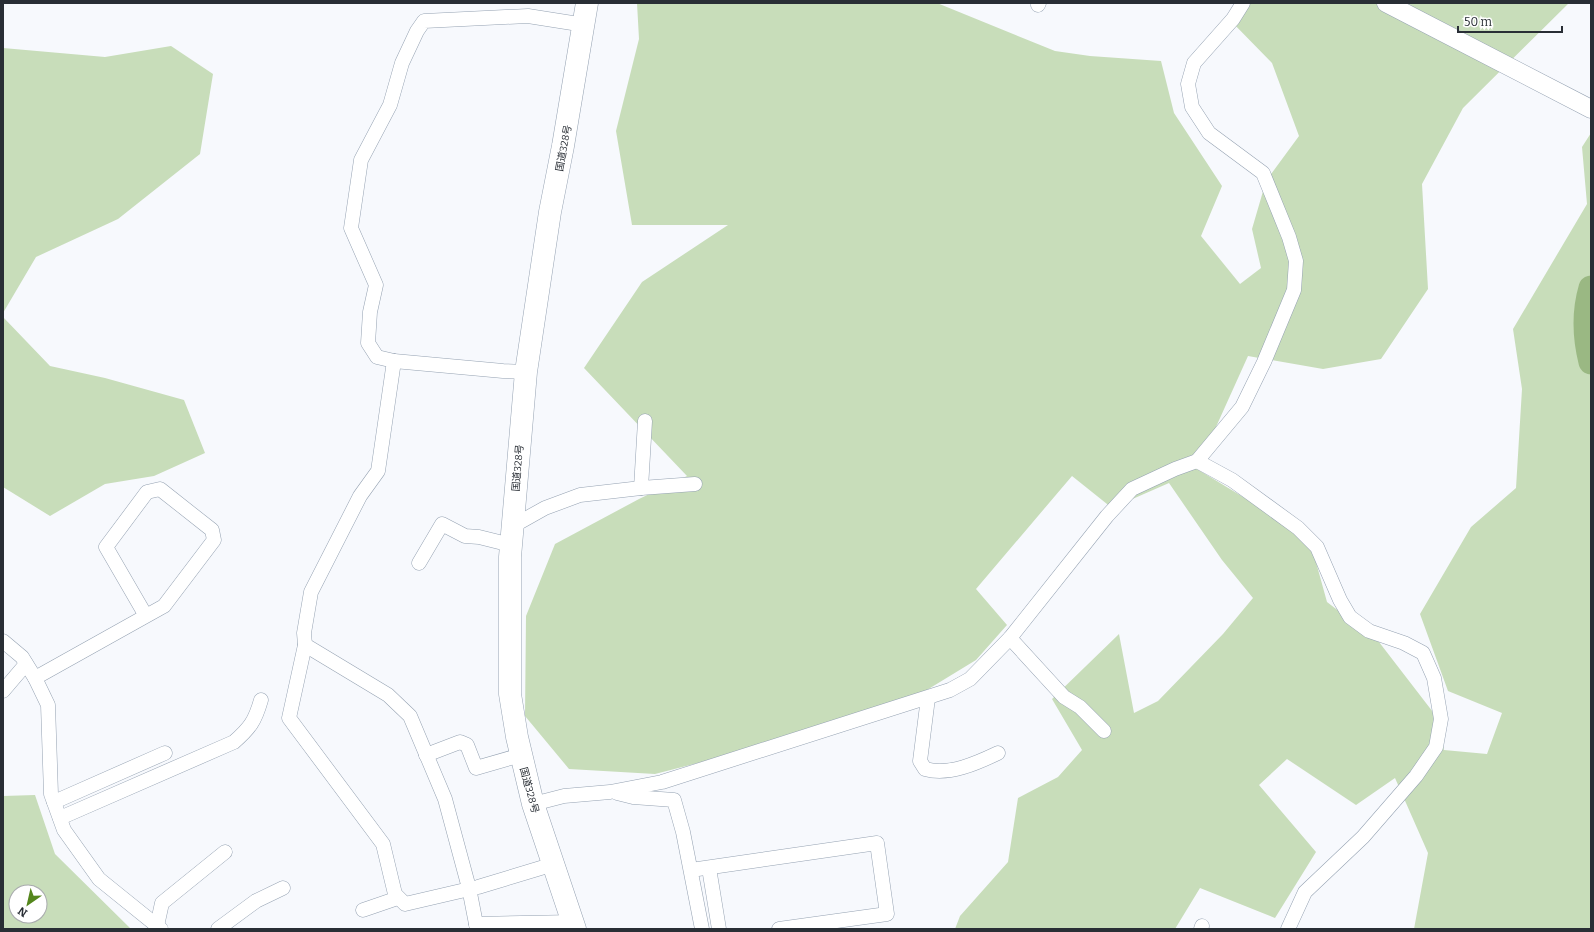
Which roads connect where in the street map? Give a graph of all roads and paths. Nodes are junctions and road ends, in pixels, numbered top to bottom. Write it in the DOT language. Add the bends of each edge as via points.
graph roads {
  1 [pos="587,3"];
  2 [pos="1243,3"];
  3 [pos="1386,3"];
  4 [pos="585,25"];
  5 [pos="1591,109"];
  6 [pos="394,361"];
  7 [pos="526,372"];
  8 [pos="645,421"];
  9 [pos="1197,461"];
  10 [pos="695,484"];
  11 [pos="641,488"];
  12 [pos="512,535"];
  13 [pos="419,563"];
  14 [pos="146,616"];
  15 [pos="1010,638"];
  16 [pos="3,640"];
  17 [pos="305,645"];
  18 [pos="26,664"];
  19 [pos="35,678"];
  20 [pos="3,691"];
  21 [pos="928,698"];
  22 [pos="261,700"];
  23 [pos="1104,731"];
  24 [pos="165,752"];
  25 [pos="998,753"];
  26 [pos="426,755"];
  27 [pos="521,755"];
  28 [pos="610,792"];
  29 [pos="54,802"];
  30 [pos="533,804"];
  31 [pos="60,818"];
  32 [pos="225,852"];
  33 [pos="554,864"];
  34 [pos="709,868"];
  35 [pos="691,870"];
  36 [pos="283,888"];
  37 [pos="469,888"];
  38 [pos="398,898"];
  39 [pos="363,910"];
  40 [pos="574,926"];
  41 [pos="159,927"];
  42 [pos="477,927"];
  43 [pos="218,929"];
  44 [pos="702,929"];
  45 [pos="719,929"];
  46 [pos="779,929"];
  47 [pos="1288,929"];
  1 -- 4 [label="highway, 国道328号"];
  2 -- 9 [label="street" via="1194,63 1188,84 1192,107 1209,133 1262,174 1289,237 1296,261 1294,290 1242,407"];
  3 -- 5 [label="street"];
  4 -- 6 [label="street" via="528,16 457,18 424,21 417,31 402,63 390,105 361,160 351,228 376,286 370,312 368,343 377,357"];
  4 -- 7 [label="highway, 国道328号" via="550,212"];
  6 -- 7 [label="street"];
  6 -- 17 [label="street" via="378,471 360,496 312,592 304,633"];
  7 -- 12 [label="highway, 国道328号"];
  8 -- 11 [label="street"];
  9 -- 15 [label="street" via="1174,468 1132,489 1107,516"];
  9 -- 47 [label="street" via="1232,480 1298,528 1317,547 1350,617 1369,631 1404,643 1422,653 1434,678 1441,719 1436,747 1416,776 1363,837 1305,892"];
  10 -- 11 [label="street"];
  11 -- 12 [label="street" via="580,495 545,508"];
  12 -- 13 [label="street" via="465,536 442,524"];
  12 -- 27 [label="highway, 国道328号" via="510,694"];
  14 -- 14 [label="street" via="164,606 214,540 212,530 160,489 147,492 106,547"];
  14 -- 19 [label="street"];
  15 -- 21 [label="street" via="970,679"];
  15 -- 23 [label="street" via="1064,697"];
  16 -- 18 [label="street"];
  17 -- 26 [label="street" via="388,695 410,716"];
  17 -- 38 [label="street" via="289,718 383,844 394,894"];
  18 -- 19 [label="street"];
  18 -- 20 [label="street"];
  19 -- 29 [label="street" via="48,705 51,794"];
  21 -- 25 [label="street" via="920,761 925,769 936,772 974,764"];
  21 -- 28 [label="street" via="705,770"];
  22 -- 31 [label="street" via="248,730 234,742"];
  24 -- 29 [label="street"];
  26 -- 27 [label="street" via="460,742 467,745 476,768"];
  26 -- 37 [label="street" via="445,799"];
  27 -- 30 [label="highway, 国道328号"];
  28 -- 30 [label="street" via="564,796"];
  28 -- 35 [label="street" via="633,797 674,800"];
  29 -- 31 [label="street"];
  30 -- 33 [label="highway, 国道328号"];
  31 -- 41 [label="street" via="64,830 99,879"];
  32 -- 41 [label="street" via="162,903"];
  33 -- 37 [label="street"];
  33 -- 40 [label="highway, 国道328号"];
  34 -- 35 [label="street"];
  34 -- 45 [label="street"];
  34 -- 46 [label="street" via="878,843 887,914"];
  35 -- 44 [label="street"];
  36 -- 43 [label="street" via="256,901"];
  37 -- 38 [label="street" via="405,904"];
  37 -- 42 [label="street"];
  38 -- 39 [label="street"];
  40 -- 42 [label="street"];
}
